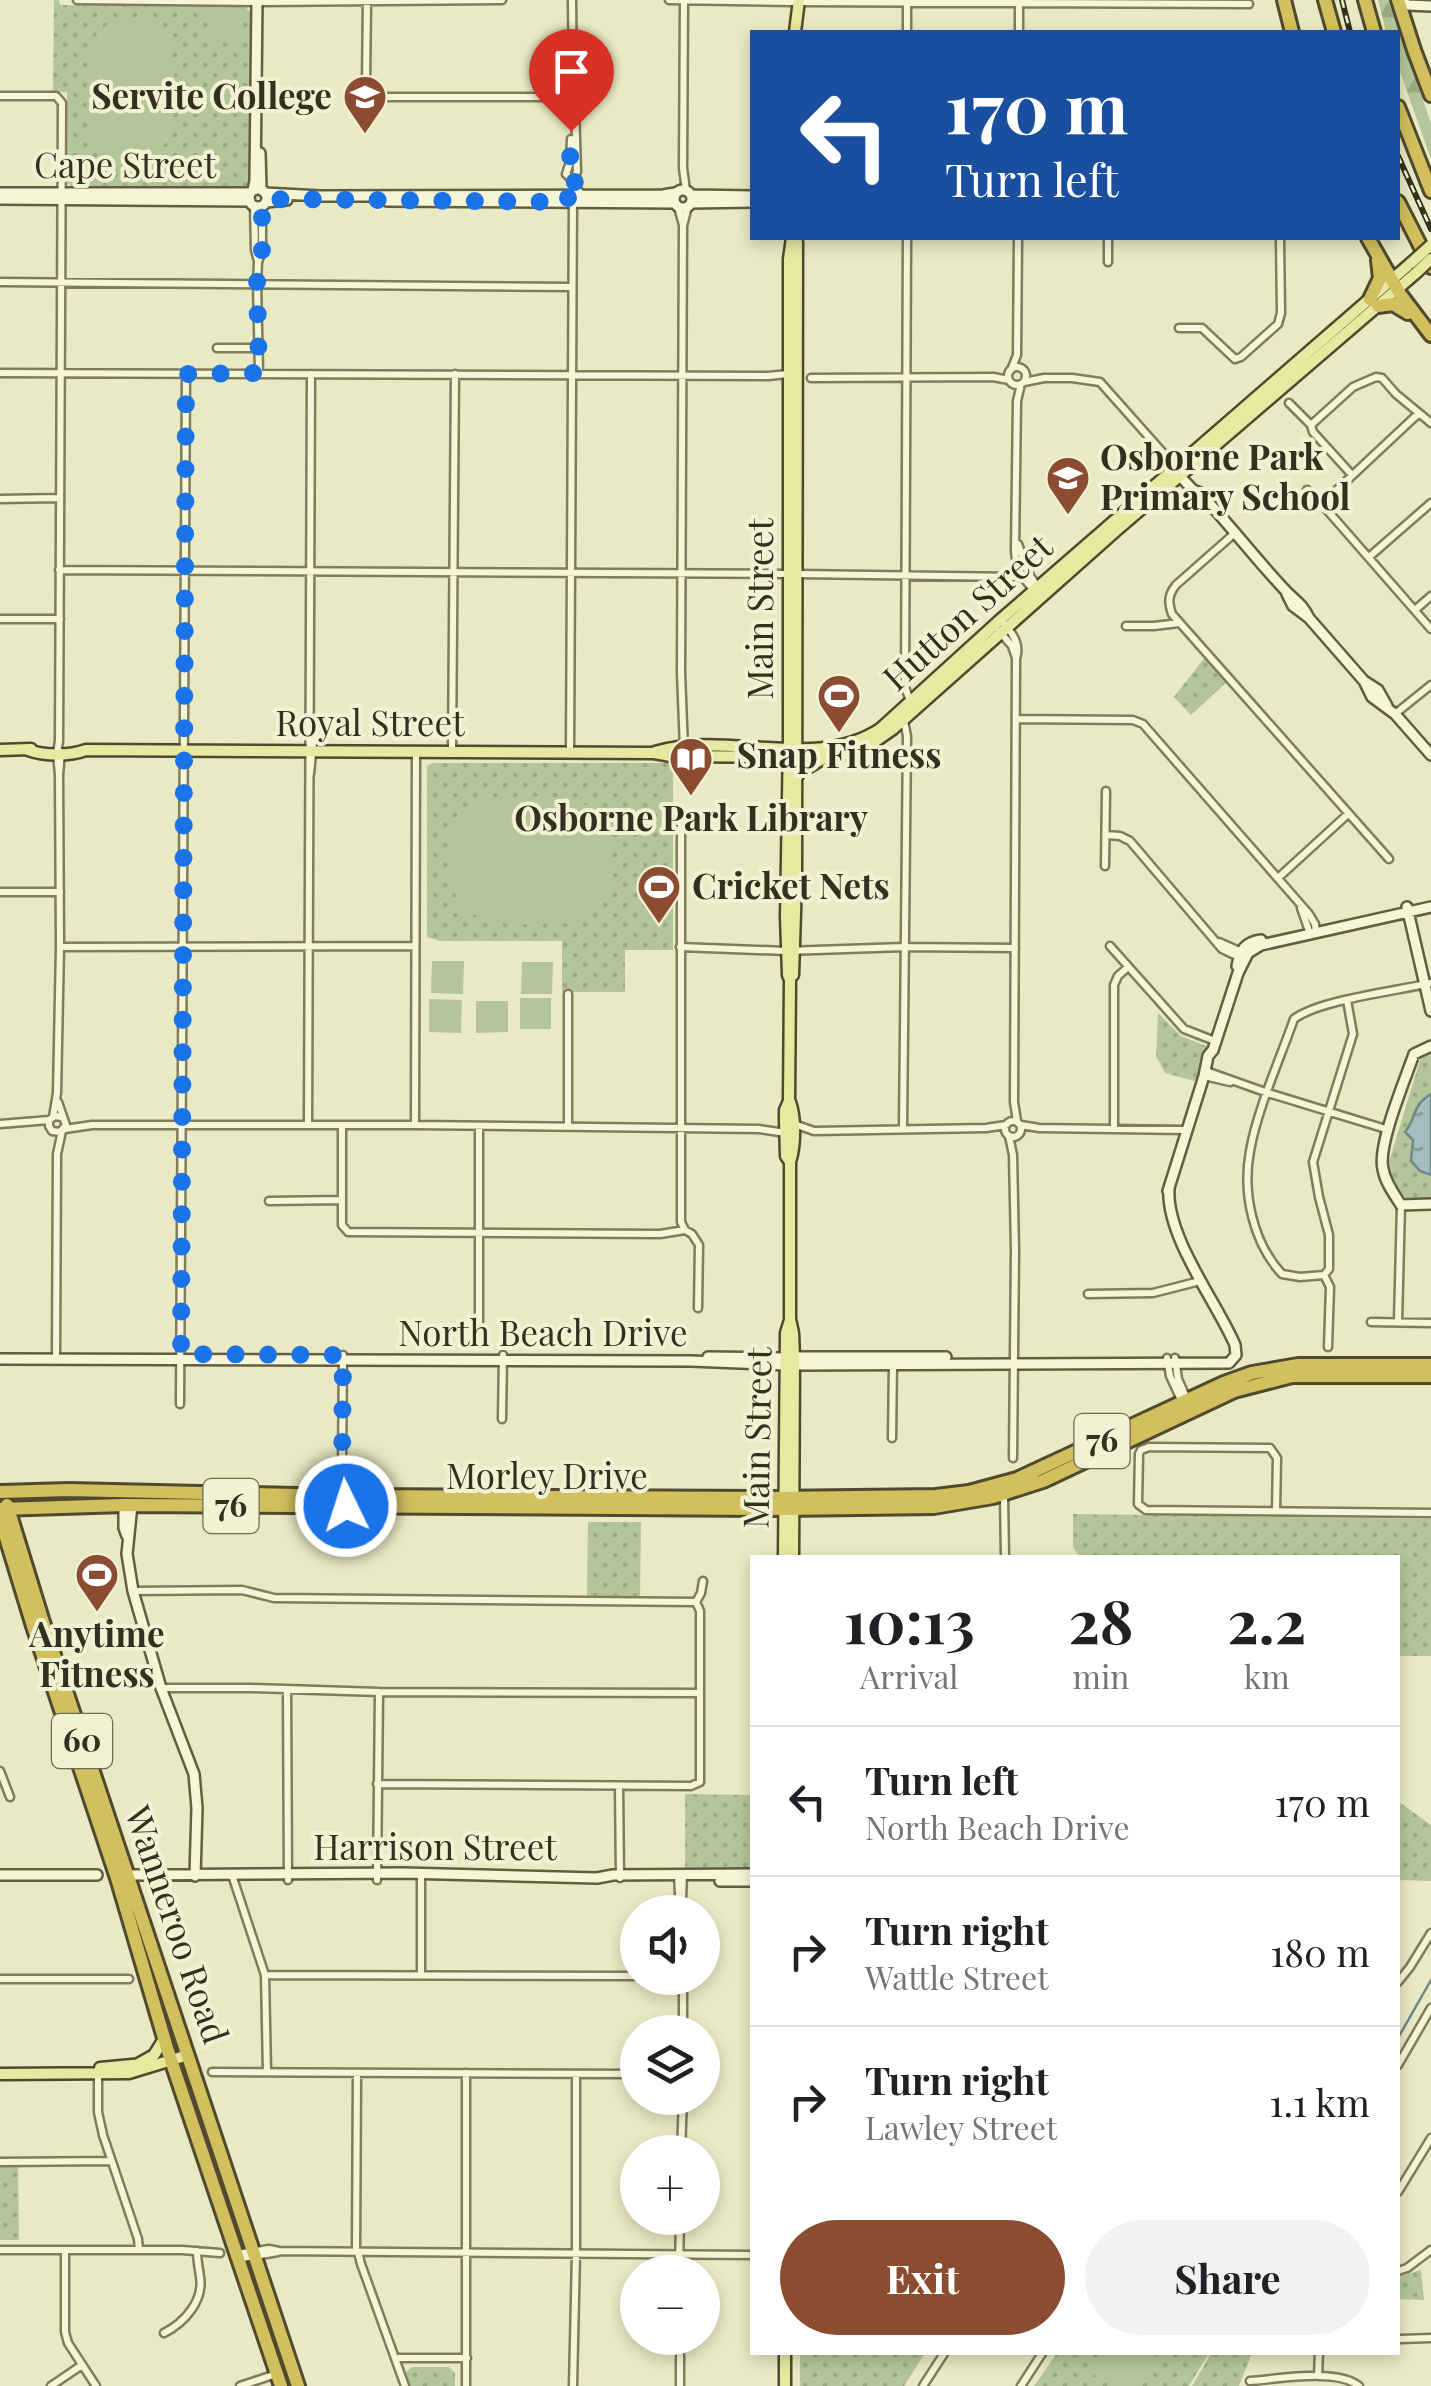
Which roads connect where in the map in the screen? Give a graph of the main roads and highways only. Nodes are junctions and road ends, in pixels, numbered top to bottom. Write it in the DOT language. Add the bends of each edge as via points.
graph roads {
  1 [pos="1284,0"];
  2 [pos="1325,0"];
  3 [pos="1365,0"];
  4 [pos="1399,0"];
  5 [pos="795,1"];
  6 [pos="796,30"];
  7 [pos="1292,30"];
  8 [pos="1333,30"];
  9 [pos="1373,30"];
  10 [pos="1431,95"];
  11 [pos="1400,112"];
  12 [pos="1431,191"];
  13 [pos="1400,206"];
  14 [pos="795,240"];
  15 [pos="1372,244"];
  16 [pos="1431,245"];
  17 [pos="1431,263"];
  18 [pos="1401,276"];
  19 [pos="1374,303"];
  20 [pos="1426,329"];
  21 [pos="1000,627"];
  22 [pos="0,750"];
  23 [pos="793,753"];
  24 [pos="830,755"];
  25 [pos="796,779"];
  26 [pos="791,851"];
  27 [pos="1429,1367"];
  28 [pos="1187,1407"];
  29 [pos="1,1489"];
  30 [pos="68,1490"];
  31 [pos="342,1501"];
  32 [pos="789,1504"];
  33 [pos="108,1505"];
  34 [pos="3,1512"];
  35 [pos="784,1555"];
  36 [pos="793,1555"];
  37 [pos="123,1880"];
  38 [pos="164,2039"];
  39 [pos="188,2053"];
  40 [pos="170,2058"];
  41 [pos="137,2065"];
  42 [pos="151,2067"];
  43 [pos="0,2070"];
  44 [pos="98,2071"];
  45 [pos="178,2080"];
  46 [pos="785,2355"];
  47 [pos="278,2380"];
  48 [pos="298,2386"];
  49 [pos="785,2386"];
  1 -- 7 [label="highway"];
  2 -- 8 [label="highway"];
  3 -- 9 [label="highway"];
  4 -- 10 [label="highway"];
  5 -- 6 [label="main road"];
  11 -- 12 [label="highway"];
  13 -- 17 [label="highway"];
  14 -- 23 [label="main road, Main Street"];
  15 -- 18 [label="highway"];
  15 -- 19 [label="highway" via="1381,272"];
  16 -- 18 [label="main road, Hutton Street, bridge"];
  17 -- 18 [label="main road, Hutton Street, bridge"];
  18 -- 19 [label="main road, Hutton Street"];
  18 -- 20 [label="highway"];
  19 -- 20 [label="highway" via="1399,306"];
  19 -- 21 [label="main road, Hutton Street"];
  21 -- 23 [label="main road, Hutton Street" via="863,740"];
  21 -- 24 [label="main road, Hutton Street" via="894,729 863,750"];
  22 -- 23 [label="main road, Royal Street"];
  23 -- 24 [label="main road, Hutton Street"];
  23 -- 25 [label="main road, Main Street"];
  23 -- 26 [label="main road, Main Street"];
  24 -- 25 [label="main road"];
  25 -- 26 [label="main road, Main Street"];
  26 -- 32 [label="main road, Main Street"];
  27 -- 28 [label="highway, 76" via="1278,1367 1224,1384"];
  28 -- 32 [label="highway, 76" via="979,1490"];
  28 -- 32 [label="highway, 76" via="1043,1481 1003,1494 934,1507"];
  29 -- 30 [label="highway, Morley Drive / 76"];
  29 -- 34 [label="highway, Wanneroo Road / 60"];
  30 -- 31 [label="highway, Morley Drive / 76"];
  30 -- 33 [label="highway" via="78,1502"];
  31 -- 32 [label="highway, Morley Drive / 76"];
  31 -- 33 [label="highway, Morley Drive / 76"];
  32 -- 35 [label="main road, Main Street"];
  32 -- 36 [label="main road, Main Street"];
  33 -- 34 [label="highway, Morley Drive / 76"];
  34 -- 37 [label="highway, Wanneroo Road / 60"];
  37 -- 38 [label="highway, Wanneroo Road / 60"];
  37 -- 39 [label="highway, Wanneroo Road / 60"];
  38 -- 40 [label="highway, Wanneroo Road / 60"];
  38 -- 41 [label="main road"];
  39 -- 40 [label="main road"];
  39 -- 48 [label="highway, Wanneroo Road / 60"];
  40 -- 41 [label="main road"];
  40 -- 42 [label="main road"];
  40 -- 45 [label="highway, Wanneroo Road / 60"];
  41 -- 44 [label="main road"];
  42 -- 44 [label="main road" via="128,2074"];
  42 -- 45 [label="main road"];
  43 -- 44 [label="main road"];
  45 -- 47 [label="highway, Wanneroo Road / 60"];
  46 -- 49 [label="main road"];
}
